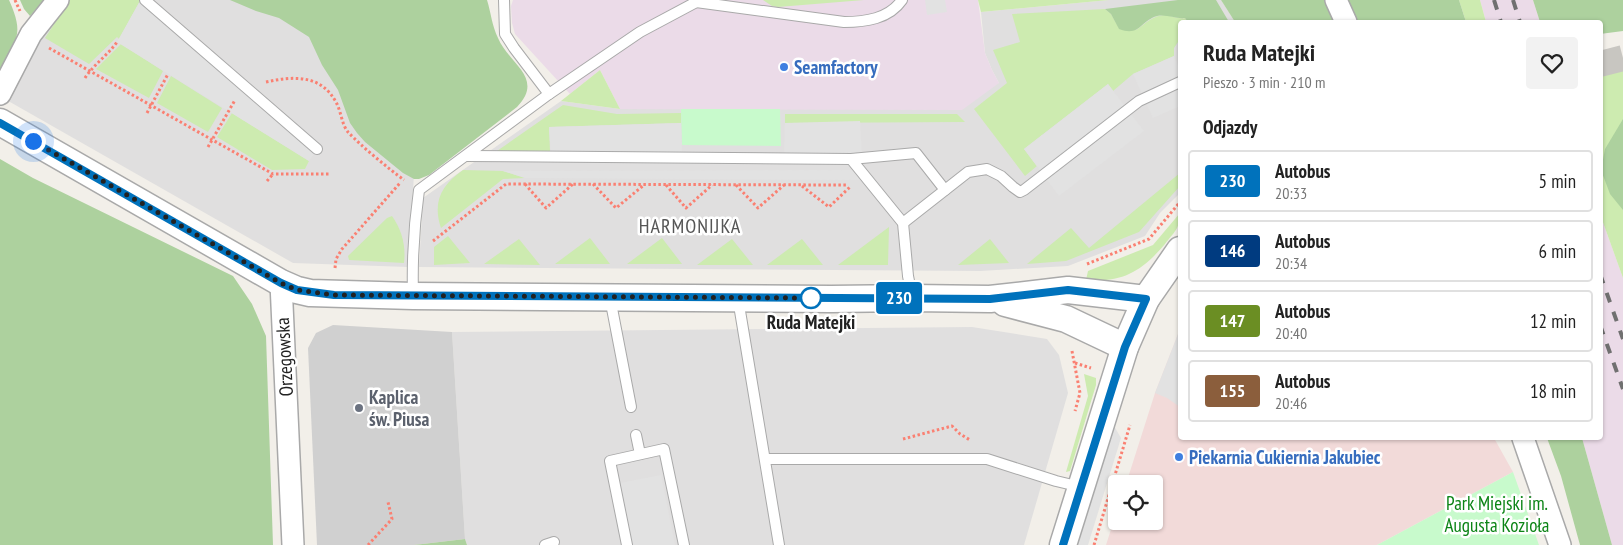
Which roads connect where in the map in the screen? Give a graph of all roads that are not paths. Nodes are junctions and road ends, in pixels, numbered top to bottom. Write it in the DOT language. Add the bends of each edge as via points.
graph roads {
  1 [pos="58,0"];
  2 [pos="146,0"];
  3 [pos="504,0"];
  4 [pos="902,0"];
  5 [pos="1336,0"];
  6 [pos="698,1"];
  7 [pos="1345,20"];
  8 [pos="1178,83"];
  9 [pos="0,94"];
  10 [pos="550,94"];
  11 [pos="0,122"];
  12 [pos="318,149"];
  13 [pos="466,156"];
  14 [pos="851,159"];
  15 [pos="945,190"];
  16 [pos="903,223"];
  17 [pos="1178,253"];
  18 [pos="281,283"];
  19 [pos="414,296"];
  20 [pos="610,297"];
  21 [pos="738,297"];
  22 [pos="912,298"];
  23 [pos="990,299"];
  24 [pos="1146,299"];
  25 [pos="1125,347"];
  26 [pos="631,407"];
  27 [pos="636,435"];
  28 [pos="1524,440"];
  29 [pos="640,454"];
  30 [pos="765,459"];
  31 [pos="1081,487"];
  32 [pos="293,545"];
  33 [pos="627,545"];
  34 [pos="684,545"];
  35 [pos="779,545"];
  36 [pos="1063,545"];
  37 [pos="1560,545"];
  1 -- 9 [label="street" via="31,34"];
  2 -- 12 [label="lane"];
  3 -- 10 [label="lane" via="505,34"];
  4 -- 6 [label="lane" via="880,17 844,22"];
  5 -- 7 [label="street"];
  6 -- 10 [label="lane" via="640,32"];
  8 -- 15 [label="lane" via="1139,101 1020,192 987,169 968,172"];
  10 -- 13 [label="lane"];
  11 -- 18 [label="street"];
  13 -- 14 [label="lane"];
  13 -- 19 [label="lane" via="419,190 414,242"];
  14 -- 15 [label="lane" via="916,153"];
  14 -- 16 [label="lane"];
  15 -- 16 [label="lane"];
  16 -- 22 [label="lane"];
  17 -- 24 [label="street"];
  18 -- 19 [label="street" via="310,293"];
  18 -- 32 [label="street, Orzegowska"];
  19 -- 20 [label="street"];
  20 -- 21 [label="street"];
  20 -- 26 [label="lane"];
  21 -- 22 [label="street"];
  21 -- 30 [label="lane"];
  22 -- 23 [label="street"];
  23 -- 24 [label="street" via="1068,290"];
  23 -- 25 [label="street" via="1066,319"];
  24 -- 25 [label="street"];
  25 -- 31 [label="street"];
  27 -- 29 [label="lane"];
  28 -- 37 [label="street"];
  29 -- 33 [label="lane" via="610,461"];
  29 -- 34 [label="lane" via="664,449"];
  30 -- 31 [label="lane" via="987,459"];
  30 -- 35 [label="lane"];
  31 -- 36 [label="street"];
}
